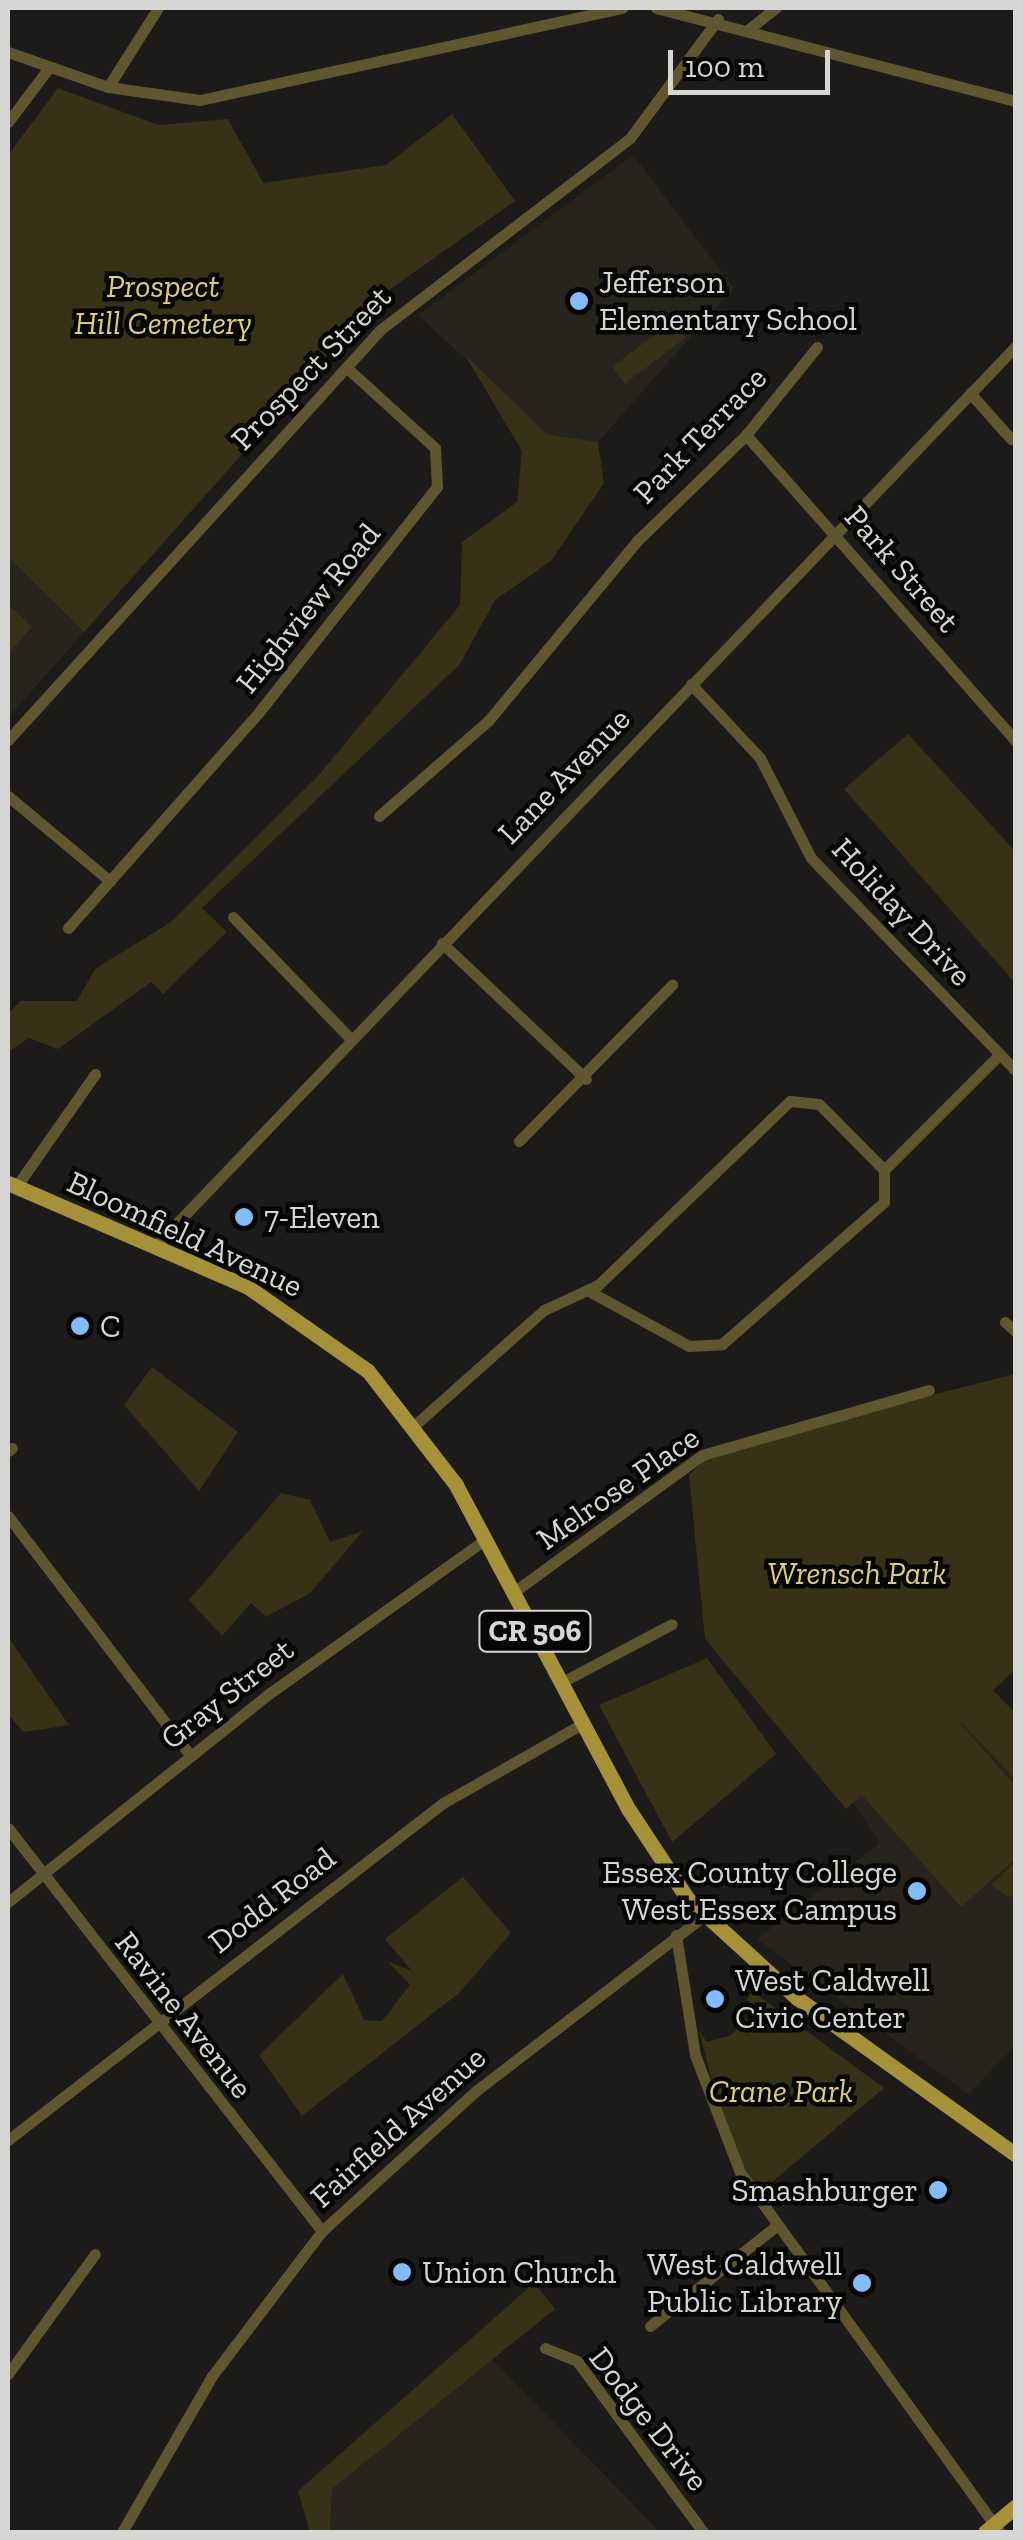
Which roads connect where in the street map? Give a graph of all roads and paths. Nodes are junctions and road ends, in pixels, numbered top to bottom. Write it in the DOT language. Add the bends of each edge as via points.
graph roads {
  1 [pos="158,8"];
  2 [pos="608,8"];
  3 [pos="622,8"];
  4 [pos="656,8"];
  5 [pos="776,8"];
  6 [pos="718,19"];
  7 [pos="750,28"];
  8 [pos="8,52"];
  9 [pos="48,69"];
  10 [pos="108,87"];
  11 [pos="1016,102"];
  12 [pos="8,122"];
  13 [pos="1016,346"];
  14 [pos="816,348"];
  15 [pos="346,366"];
  16 [pos="970,393"];
  17 [pos="746,435"];
  18 [pos="1011,439"];
  19 [pos="836,534"];
  20 [pos="691,684"];
  21 [pos="8,740"];
  22 [pos="1016,741"];
  23 [pos="8,796"];
  24 [pos="379,816"];
  25 [pos="110,880"];
  26 [pos="233,917"];
  27 [pos="68,928"];
  28 [pos="442,942"];
  29 [pos="672,985"];
  30 [pos="350,1038"];
  31 [pos="999,1055"];
  32 [pos="1016,1071"];
  33 [pos="95,1074"];
  34 [pos="586,1079"];
  35 [pos="519,1141"];
  36 [pos="884,1170"];
  37 [pos="12,1185"];
  38 [pos="155,1246"];
  39 [pos="587,1290"];
  40 [pos="1005,1322"];
  41 [pos="1016,1332"];
  42 [pos="929,1390"];
  43 [pos="416,1424"];
  44 [pos="8,1516"];
  45 [pos="486,1538"];
  46 [pos="515,1591"];
  47 [pos="672,1624"];
  48 [pos="562,1682"];
  49 [pos="584,1724"];
  50 [pos="191,1756"];
  51 [pos="8,1828"];
  52 [pos="44,1874"];
  53 [pos="8,1902"];
  54 [pos="704,1916"];
  55 [pos="676,1935"];
  56 [pos="157,2024"];
  57 [pos="8,2140"];
  58 [pos="1016,2155"];
  59 [pos="776,2226"];
  60 [pos="322,2231"];
  61 [pos="94,2254"];
  62 [pos="650,2326"];
  63 [pos="545,2348"];
  64 [pos="8,2374"];
  65 [pos="1016,2506"];
  66 [pos="993,2530"];
  67 [pos="122,2532"];
  68 [pos="703,2532"];
  1 -- 10 [label="street"];
  2 -- 3 [label="street"];
  2 -- 10 [label="street" via="221,97 181,100"];
  4 -- 6 [label="street"];
  5 -- 7 [label="street"];
  6 -- 7 [label="street"];
  6 -- 15 [label="street, Prospect Street" via="630,138 402,308"];
  7 -- 11 [label="street"];
  8 -- 9 [label="street"];
  9 -- 10 [label="street"];
  9 -- 12 [label="street"];
  13 -- 16 [label="street, Lane Avenue"];
  14 -- 17 [label="street, Park Terrace"];
  15 -- 21 [label="street, Prospect Street"];
  15 -- 25 [label="street, Highview Road" via="435,448 437,486 259,712"];
  16 -- 18 [label="street"];
  16 -- 19 [label="street, Lane Avenue"];
  17 -- 19 [label="street, Park Street"];
  17 -- 24 [label="street, Park Terrace" via="622,560 488,722"];
  19 -- 20 [label="street, Lane Avenue"];
  19 -- 22 [label="street, Park Street"];
  20 -- 28 [label="street, Lane Avenue"];
  20 -- 31 [label="street, Holiday Drive" via="760,758 811,858"];
  23 -- 25 [label="street"];
  25 -- 27 [label="street, Highview Road"];
  26 -- 30 [label="street"];
  28 -- 30 [label="street, Lane Avenue"];
  28 -- 34 [label="street"];
  29 -- 34 [label="street"];
  30 -- 38 [label="street, Lane Avenue"];
  31 -- 32 [label="street, Holiday Drive"];
  31 -- 36 [label="street"];
  33 -- 37 [label="street"];
  34 -- 35 [label="street"];
  36 -- 39 [label="street" via="884,1202 722,1344 689,1346"];
  36 -- 39 [label="street" via="819,1104 790,1101"];
  37 -- 38 [label="main road, Bloomfield Avenue / CR 506"];
  38 -- 43 [label="main road, Bloomfield Avenue / CR 506" via="320,1330"];
  39 -- 43 [label="street" via="544,1310"];
  40 -- 41 [label="street"];
  42 -- 46 [label="street, Melrose Place" via="702,1456"];
  43 -- 45 [label="main road, Bloomfield Avenue / CR 506"];
  44 -- 50 [label="street"];
  45 -- 46 [label="main road, Bloomfield Avenue / CR 506"];
  45 -- 50 [label="street, Gray Street"];
  46 -- 48 [label="main road, Bloomfield Avenue / CR 506"];
  47 -- 48 [label="street"];
  48 -- 49 [label="main road, Bloomfield Avenue / CR 506"];
  49 -- 54 [label="main road, Bloomfield Avenue / CR 506" via="650,1846"];
  49 -- 56 [label="street, Dodd Road" via="443,1803"];
  50 -- 52 [label="street, Gray Street"];
  51 -- 52 [label="street, Ravine Avenue"];
  52 -- 53 [label="street, Gray Street"];
  52 -- 56 [label="street, Ravine Avenue"];
  54 -- 55 [label="street, Fairfield Avenue"];
  54 -- 58 [label="main road, Bloomfield Avenue / CR 506" via="796,1998"];
  55 -- 59 [label="street" via="712,2110"];
  55 -- 60 [label="street, Fairfield Avenue" via="394,2158"];
  56 -- 57 [label="street, Dodd Road"];
  56 -- 60 [label="street, Ravine Avenue"];
  59 -- 62 [label="street"];
  59 -- 66 [label="street"];
  60 -- 67 [label="street, Fairfield Avenue" via="212,2376"];
  61 -- 64 [label="street"];
  63 -- 68 [label="street, Dodge Drive" via="577,2362"];
  65 -- 66 [label="main road"];
}
